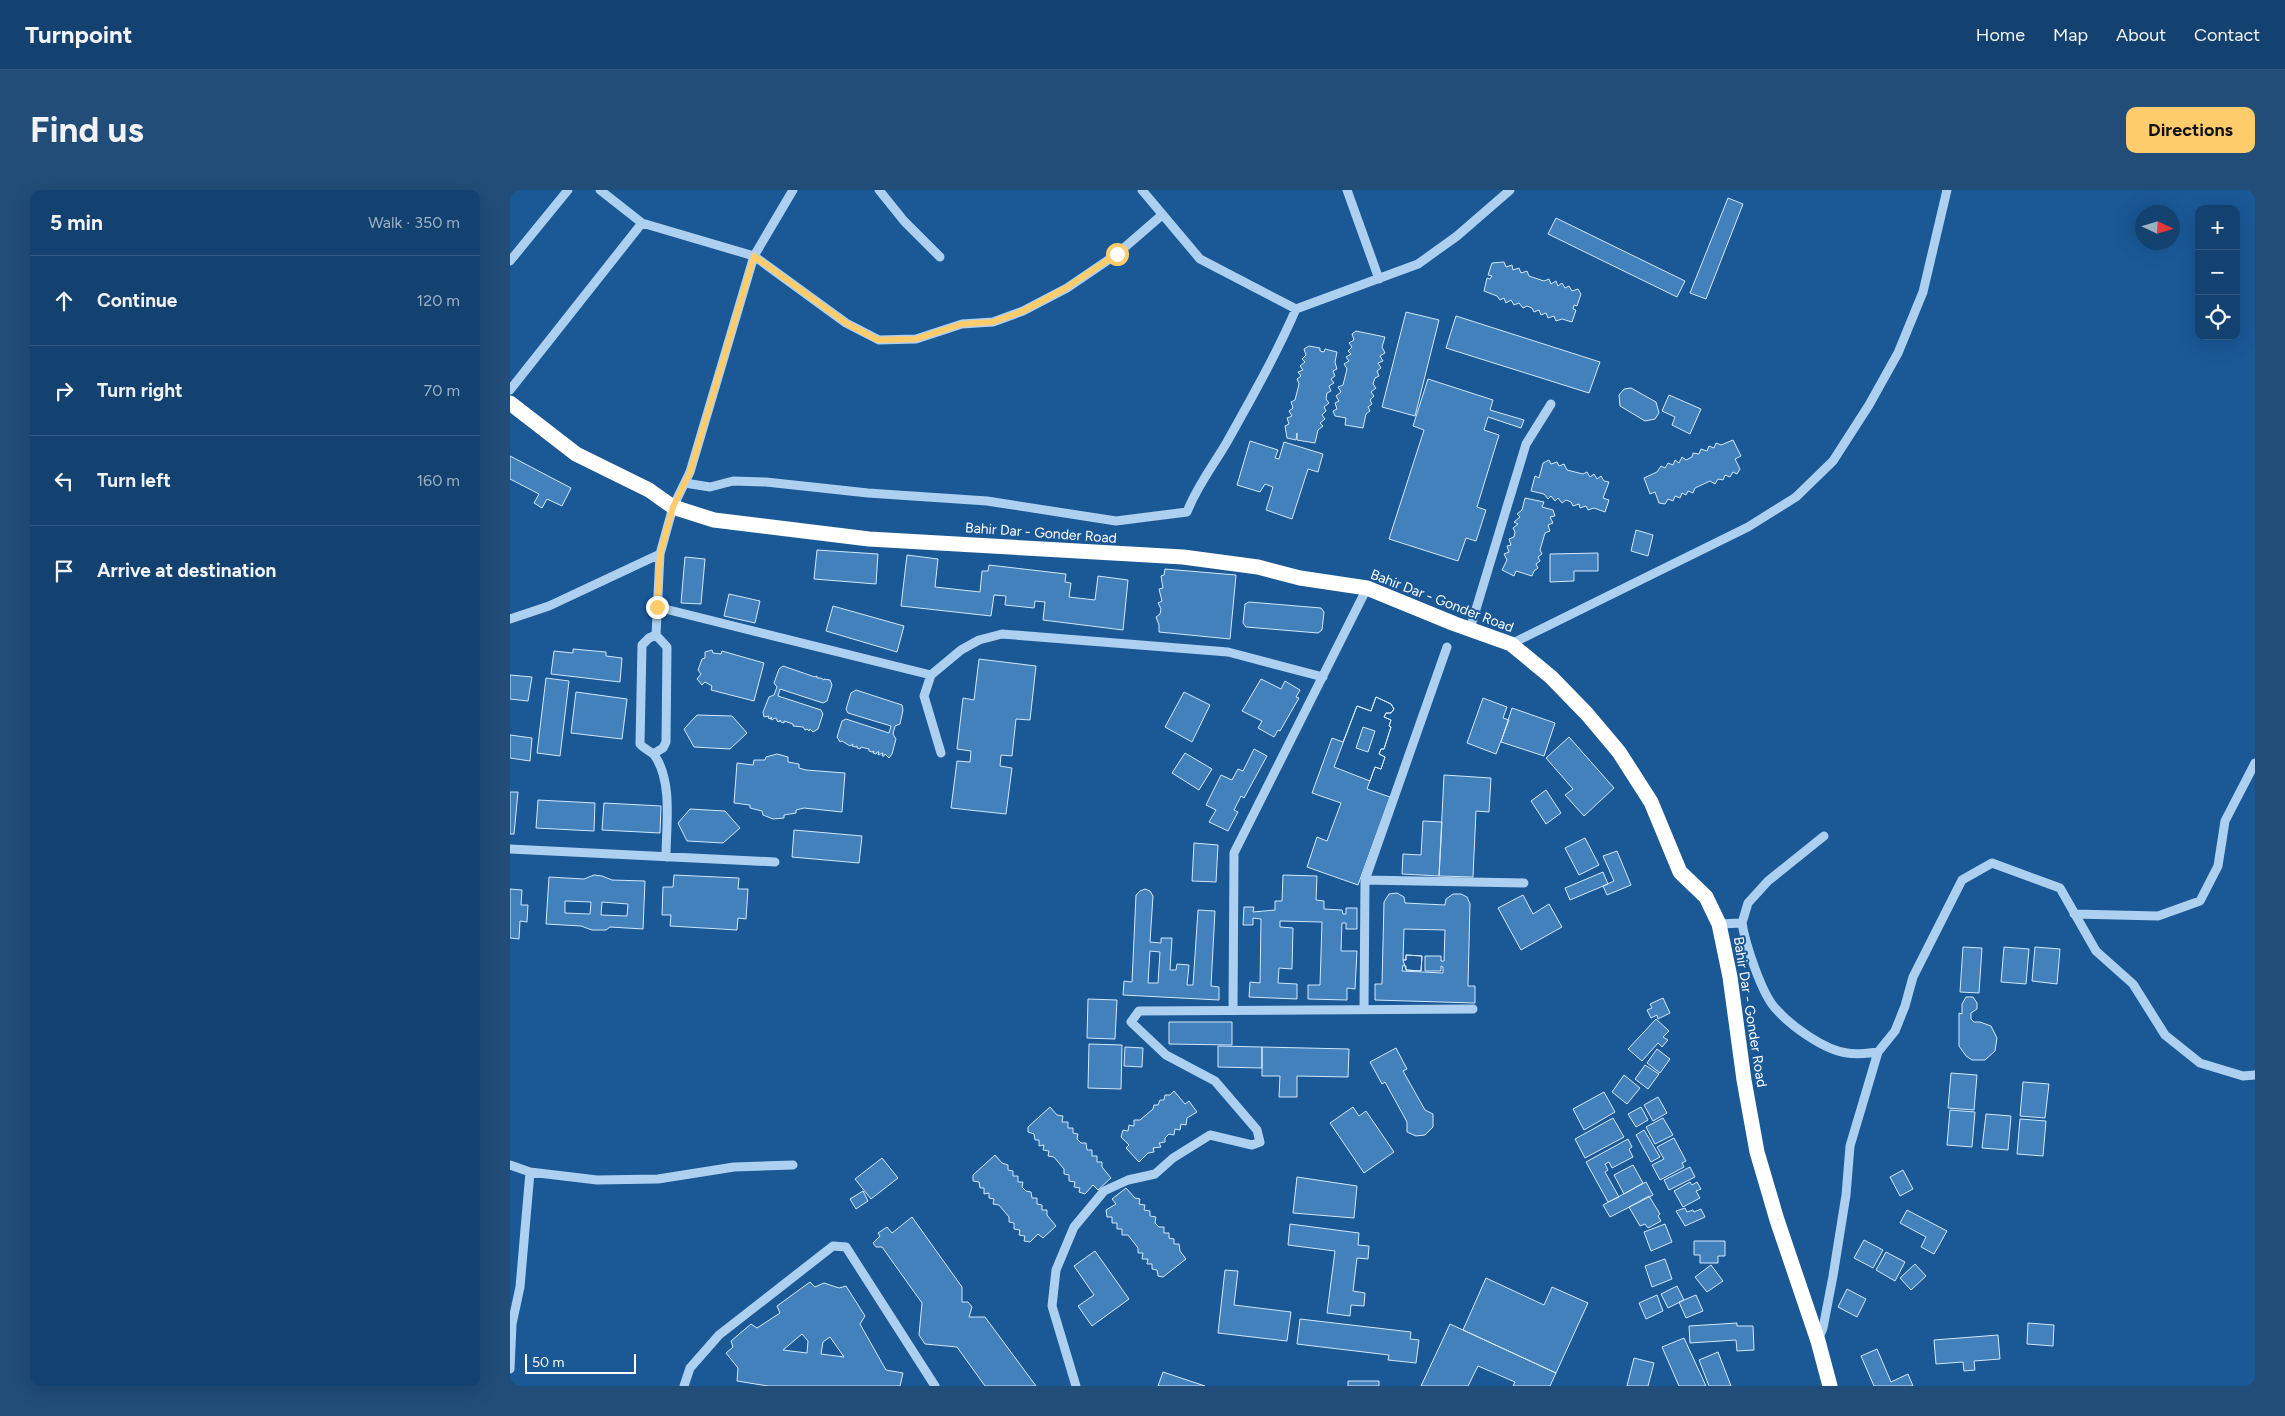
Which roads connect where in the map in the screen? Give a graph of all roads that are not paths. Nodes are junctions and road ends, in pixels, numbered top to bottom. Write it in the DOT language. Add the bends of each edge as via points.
graph roads {
  1 [pos="568,190"];
  2 [pos="600,190"];
  3 [pos="793,190"];
  4 [pos="879,190"];
  5 [pos="1142,190"];
  6 [pos="1347,190"];
  7 [pos="1510,190"];
  8 [pos="1947,190"];
  9 [pos="1162,215"];
  10 [pos="642,224"];
  11 [pos="754,256"];
  12 [pos="940,257"];
  13 [pos="510,261"];
  14 [pos="1379,279"];
  15 [pos="1296,309"];
  16 [pos="510,390"];
  17 [pos="510,403"];
  18 [pos="1551,404"];
  19 [pos="685,483"];
  20 [pos="673,507"];
  21 [pos="660,554"];
  22 [pos="1366,588"];
  23 [pos="657,607"];
  24 [pos="510,619"];
  25 [pos="1470,629"];
  26 [pos="656,634"];
  27 [pos="1511,644"];
  28 [pos="1447,647"];
  29 [pos="931,675"];
  30 [pos="1323,677"];
  31 [pos="941,753"];
  32 [pos="653,754"];
  33 [pos="2255,763"];
  34 [pos="1824,836"];
  35 [pos="510,849"];
  36 [pos="666,857"];
  37 [pos="775,862"];
  38 [pos="1365,880"];
  39 [pos="1524,883"];
  40 [pos="2074,914"];
  41 [pos="1742,923"];
  42 [pos="1719,924"];
  43 [pos="1473,1009"];
  44 [pos="1233,1010"];
  45 [pos="1364,1010"];
  46 [pos="1878,1052"];
  47 [pos="2255,1075"];
  48 [pos="793,1165"];
  49 [pos="510,1166"];
  50 [pos="530,1172"];
  51 [pos="1818,1341"];
  52 [pos="510,1369"];
  53 [pos="684,1386"];
  54 [pos="935,1386"];
  55 [pos="1076,1386"];
  56 [pos="1830,1386"];
  1 -- 13 [label="street"];
  2 -- 10 [label="street"];
  3 -- 11 [label="street"];
  4 -- 12 [label="street" via="904,222"];
  5 -- 9 [label="street"];
  6 -- 14 [label="street"];
  7 -- 14 [label="street" via="1457,236 1418,264"];
  8 -- 27 [label="street" via="1923,292 1898,353 1833,461 1796,497 1748,527"];
  9 -- 11 [label="street" via="1117,254 1066,288 1023,311 993,322 962,324 916,339 878,340 846,323"];
  9 -- 15 [label="street" via="1200,259"];
  10 -- 11 [label="street"];
  10 -- 16 [label="street"];
  11 -- 19 [label="street"];
  14 -- 15 [label="street"];
  15 -- 19 [label="street" via="1187,512 1116,521 987,501 766,482 733,481 710,487"];
  17 -- 20 [label="highway, Bahir Dar - Gonder Road" via="576,454 649,490"];
  18 -- 25 [label="street" via="1526,444"];
  19 -- 20 [label="street"];
  20 -- 21 [label="street"];
  20 -- 22 [label="highway, Bahir Dar - Gonder Road" via="714,520 869,539 1183,557 1258,567 1300,578"];
  21 -- 23 [label="street"];
  21 -- 24 [label="street" via="549,606"];
  22 -- 25 [label="highway, Bahir Dar - Gonder Road"];
  22 -- 30 [label="street"];
  23 -- 26 [label="street"];
  23 -- 29 [label="street"];
  25 -- 27 [label="highway, Bahir Dar - Gonder Road"];
  26 -- 32 [label="street" via="667,647 666,742"];
  26 -- 32 [label="street" via="642,645 640,724 640,744"];
  27 -- 42 [label="highway, Bahir Dar - Gonder Road" via="1551,677 1619,752 1651,802 1680,872 1706,897"];
  28 -- 38 [label="street"];
  29 -- 30 [label="street" via="961,650 979,640 1002,634 1228,652"];
  29 -- 31 [label="street" via="924,696"];
  30 -- 44 [label="street" via="1234,853"];
  32 -- 36 [label="street" via="661,767 664,781"];
  33 -- 40 [label="street" via="2225,821 2218,866 2200,901 2158,916"];
  34 -- 41 [label="street" via="1768,881 1748,903"];
  35 -- 36 [label="street"];
  36 -- 37 [label="street"];
  38 -- 39 [label="street"];
  38 -- 45 [label="street"];
  40 -- 46 [label="street" via="2060,888 1992,863 1962,880 1913,977 1895,1031"];
  40 -- 47 [label="street" via="2096,951 2133,984 2166,1035 2200,1063 2243,1076"];
  41 -- 42 [label="street"];
  41 -- 46 [label="street" via="1760,981 1774,1008 1826,1046 1847,1054"];
  42 -- 51 [label="highway, Bahir Dar - Gonder Road" via="1756,1152"];
  43 -- 45 [label="street"];
  44 -- 45 [label="street"];
  44 -- 55 [label="street" via="1139,1011 1131,1022 1166,1055 1215,1081 1257,1130 1260,1142 1252,1145 1210,1136 1173,1158 1155,1174 1104,1190 1074,1227 1056,1270 1052,1306"];
  46 -- 51 [label="street" via="1850,1146 1833,1276 1824,1328"];
  48 -- 50 [label="street" via="734,1167 658,1179 597,1180"];
  49 -- 50 [label="street"];
  50 -- 52 [label="street" via="520,1287 512,1324"];
  51 -- 56 [label="highway, Bahir Dar - Gonder Road"];
  53 -- 54 [label="street" via="690,1368 719,1335 833,1246 846,1247"];
}
